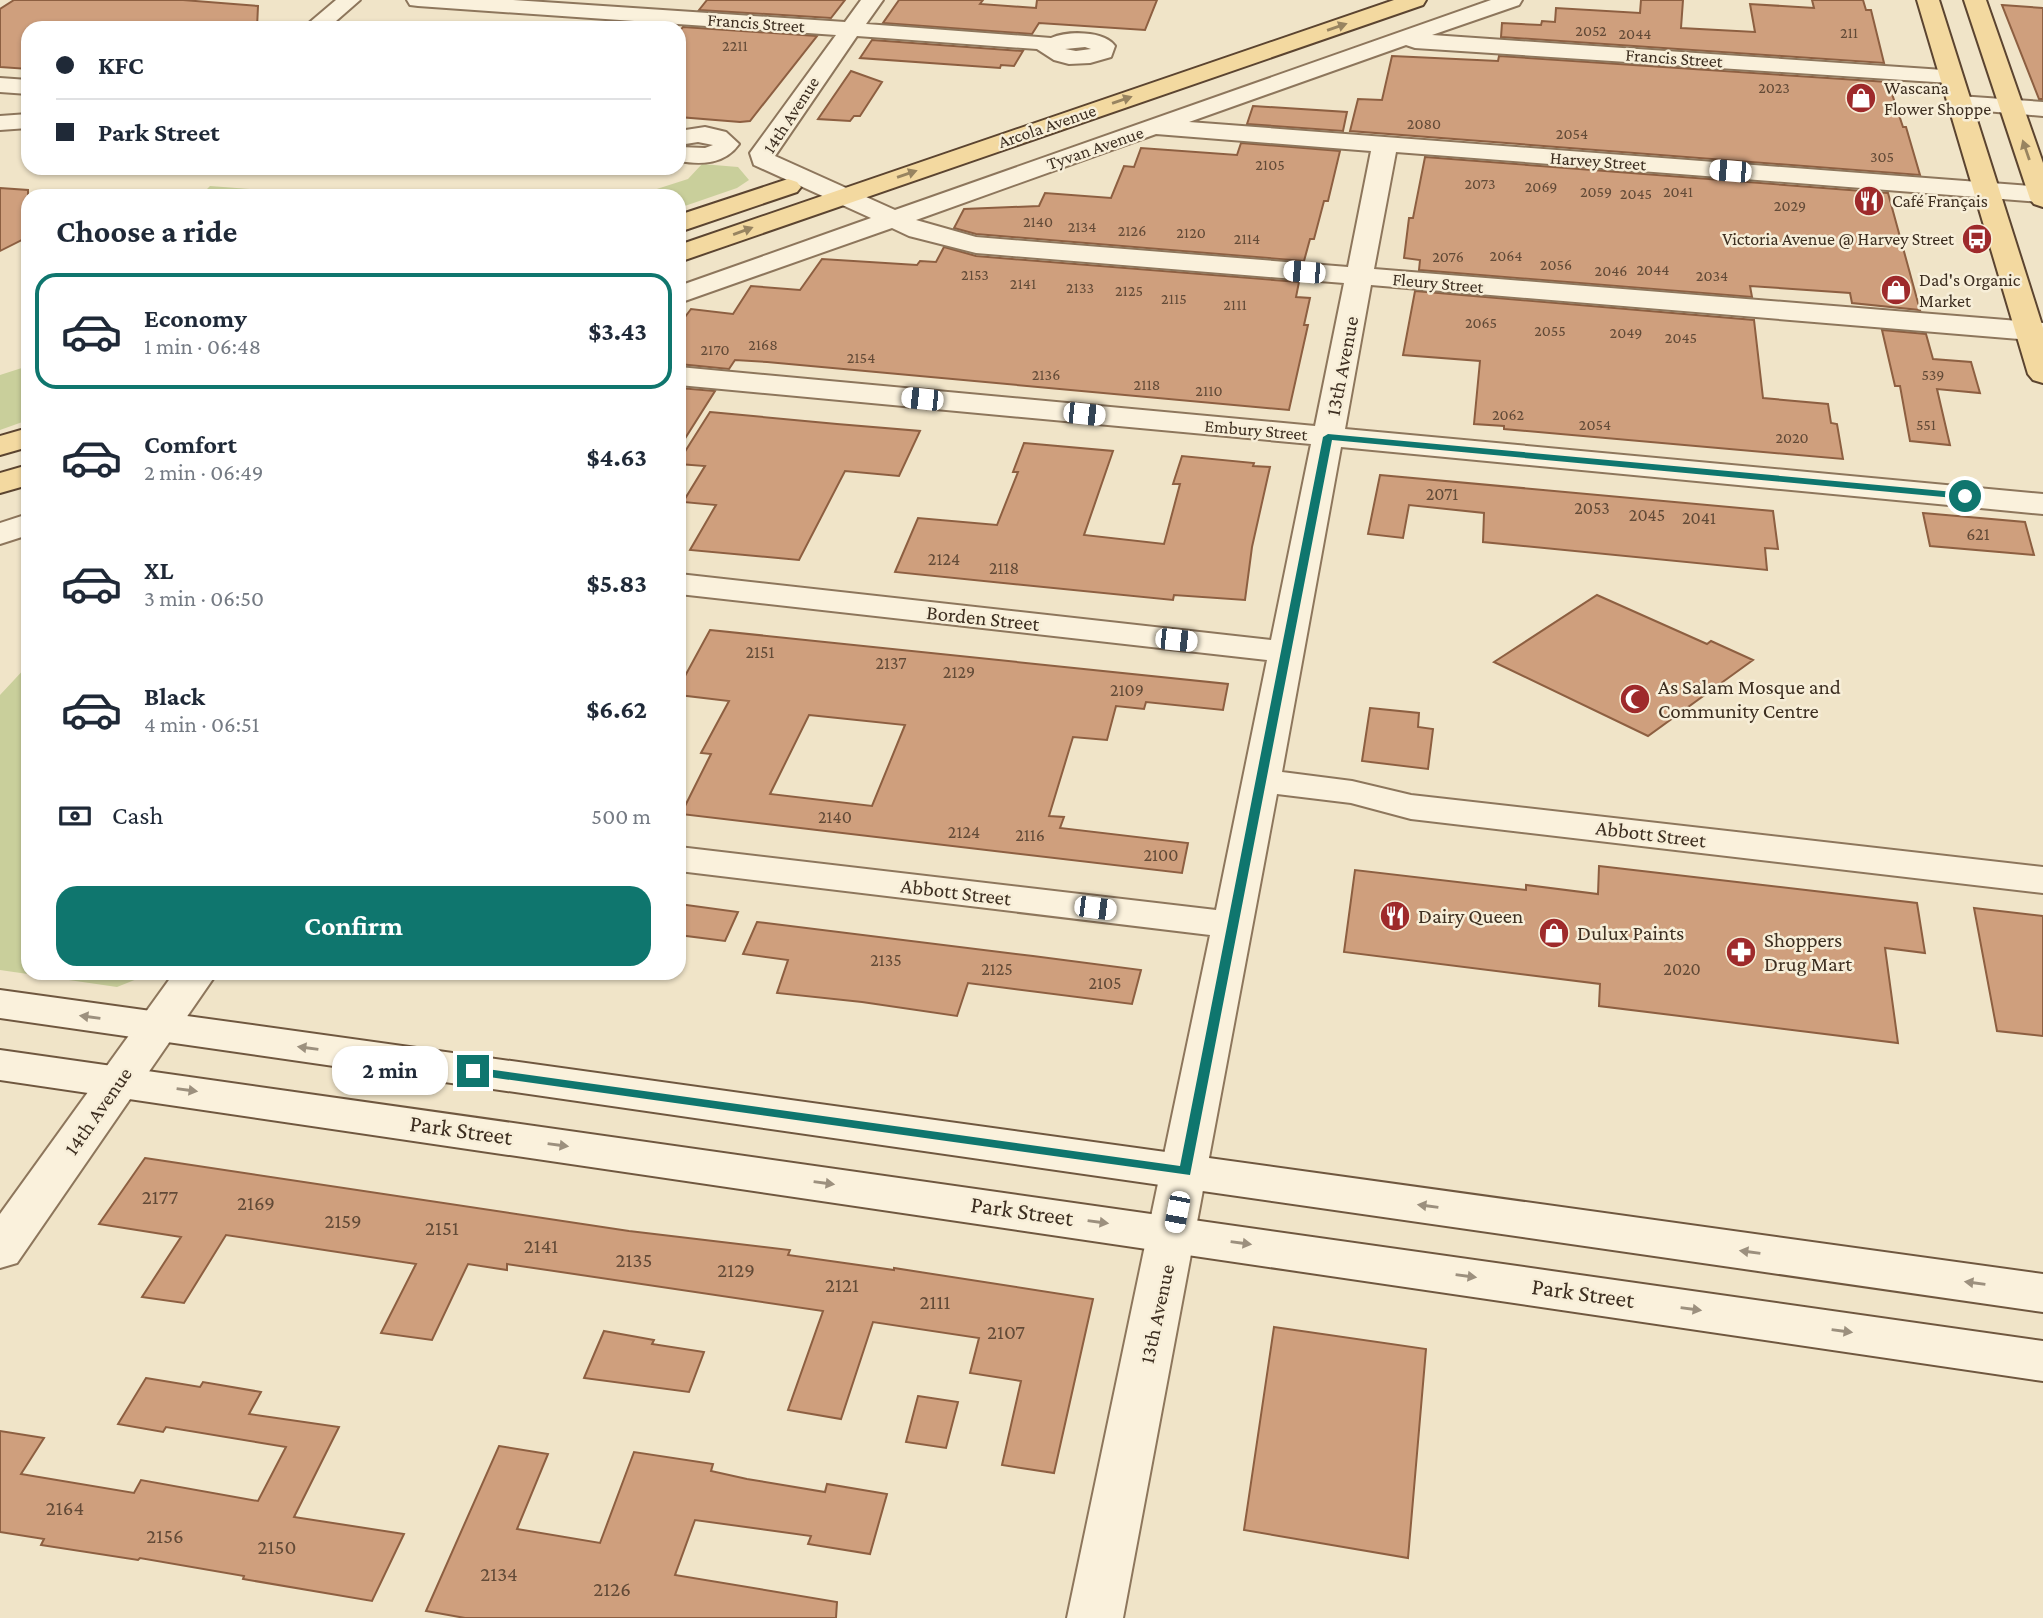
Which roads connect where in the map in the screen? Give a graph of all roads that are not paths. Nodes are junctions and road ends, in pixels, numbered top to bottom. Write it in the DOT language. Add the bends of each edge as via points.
graph roads {
  1 [pos="349,0"];
  2 [pos="418,0"];
  3 [pos="872,0"];
  4 [pos="1355,0"];
  5 [pos="1415,0"];
  6 [pos="1511,0"];
  7 [pos="1927,0"];
  8 [pos="1975,0"];
  9 [pos="323,21"];
  10 [pos="851,29"];
  11 [pos="1399,40"];
  12 [pos="1052,45"];
  13 [pos="1179,58"];
  14 [pos="1950,76"];
  15 [pos="0,85"];
  16 [pos="21,86"];
  17 [pos="1959,103"];
  18 [pos="2011,107"];
  19 [pos="2043,109"];
  20 [pos="21,122"];
  21 [pos="0,123"];
  22 [pos="1156,127"];
  23 [pos="686,137"];
  24 [pos="1385,144"];
  25 [pos="686,154"];
  26 [pos="848,168"];
  27 [pos="810,180"];
  28 [pos="1988,191"];
  29 [pos="842,196"];
  30 [pos="2042,197"];
  31 [pos="895,220"];
  32 [pos="686,222"];
  33 [pos="686,252"];
  34 [pos="1359,276"];
  35 [pos="686,293"];
  36 [pos="2036,331"];
  37 [pos="2043,374"];
  38 [pos="686,377"];
  39 [pos="1328,437"];
  40 [pos="21,439"];
  41 [pos="0,446"];
  42 [pos="21,476"];
  43 [pos="0,484"];
  44 [pos="2043,504"];
  45 [pos="21,526"];
  46 [pos="0,534"];
  47 [pos="686,585"];
  48 [pos="1286,652"];
  49 [pos="1261,781"];
  50 [pos="686,860"];
  51 [pos="2043,880"];
  52 [pos="1233,925"];
  53 [pos="191,980"];
  54 [pos="0,1004"];
  55 [pos="158,1027"];
  56 [pos="0,1065"];
  57 [pos="120,1080"];
  58 [pos="1185,1171"];
  59 [pos="1173,1233"];
  60 [pos="0,1250"];
  61 [pos="2043,1293"];
  62 [pos="2043,1360"];
  63 [pos="1095,1618"];
  1 -- 9 [label="street"];
  2 -- 10 [label="street, Francis Street"];
  3 -- 10 [label="street, 14th Avenue"];
  4 -- 13 [label="main road"];
  29 -- 5 [label="main road, Arcola Avenue, one-way"];
  6 -- 11 [label="street, Tyvan Avenue"];
  7 -- 14 [label="main road"];
  8 -- 18 [label="main road"];
  10 -- 12 [label="street, Francis Street"];
  10 -- 27 [label="street, 14th Avenue" via="762,153 763,160"];
  11 -- 14 [label="street, Francis Street"];
  11 -- 22 [label="street, Tyvan Avenue"];
  14 -- 17 [label="main road"];
  15 -- 16 [label="street"];
  17 -- 18 [label="street"];
  17 -- 28 [label="main road"];
  18 -- 19 [label="street"];
  30 -- 18 [label="main road, one-way"];
  20 -- 21 [label="street"];
  22 -- 24 [label="street, Harvey Street"];
  22 -- 31 [label="street, Tyvan Avenue"];
  23 -- 25 [label="street" via="706,135 727,144 722,151"];
  24 -- 28 [label="street, Harvey Street"];
  24 -- 34 [label="street, 13th Avenue"];
  26 -- 27 [label="main road"];
  27 -- 29 [label="street, 14th Avenue"];
  27 -- 32 [label="main road"];
  28 -- 30 [label="street, Harvey Street"];
  28 -- 36 [label="main road"];
  29 -- 31 [label="street, Fleury Street"];
  33 -- 29 [label="main road, Arcola Avenue, one-way"];
  31 -- 34 [label="street, Fleury Street" via="941,238 976,245"];
  31 -- 35 [label="street, Tyvan Avenue"];
  34 -- 36 [label="street, Fleury Street"];
  34 -- 39 [label="street, 13th Avenue"];
  36 -- 37 [label="main road"];
  38 -- 39 [label="street, Embury Street"];
  39 -- 44 [label="street, Embury Street"];
  39 -- 48 [label="street, 13th Avenue"];
  40 -- 41 [label="main road"];
  42 -- 43 [label="main road"];
  45 -- 46 [label="street"];
  47 -- 48 [label="street, Borden Street"];
  48 -- 49 [label="street, 13th Avenue"];
  49 -- 51 [label="street, Abbott Street" via="1352,792 1411,807"];
  49 -- 52 [label="street, 13th Avenue"];
  50 -- 52 [label="street, Abbott Street"];
  52 -- 58 [label="street, 13th Avenue"];
  53 -- 55 [label="street, 14th Avenue"];
  55 -- 54 [label="street, one-way"];
  55 -- 57 [label="street, 14th Avenue"];
  58 -- 55 [label="street, one-way"];
  56 -- 57 [label="street, Park Street"];
  57 -- 59 [label="street, Park Street, one-way"];
  57 -- 60 [label="street, 14th Avenue"];
  58 -- 59 [label="street, 13th Avenue"];
  61 -- 58 [label="street, one-way"];
  59 -- 62 [label="street, Park Street, one-way"];
  59 -- 63 [label="street, 13th Avenue"];
}
